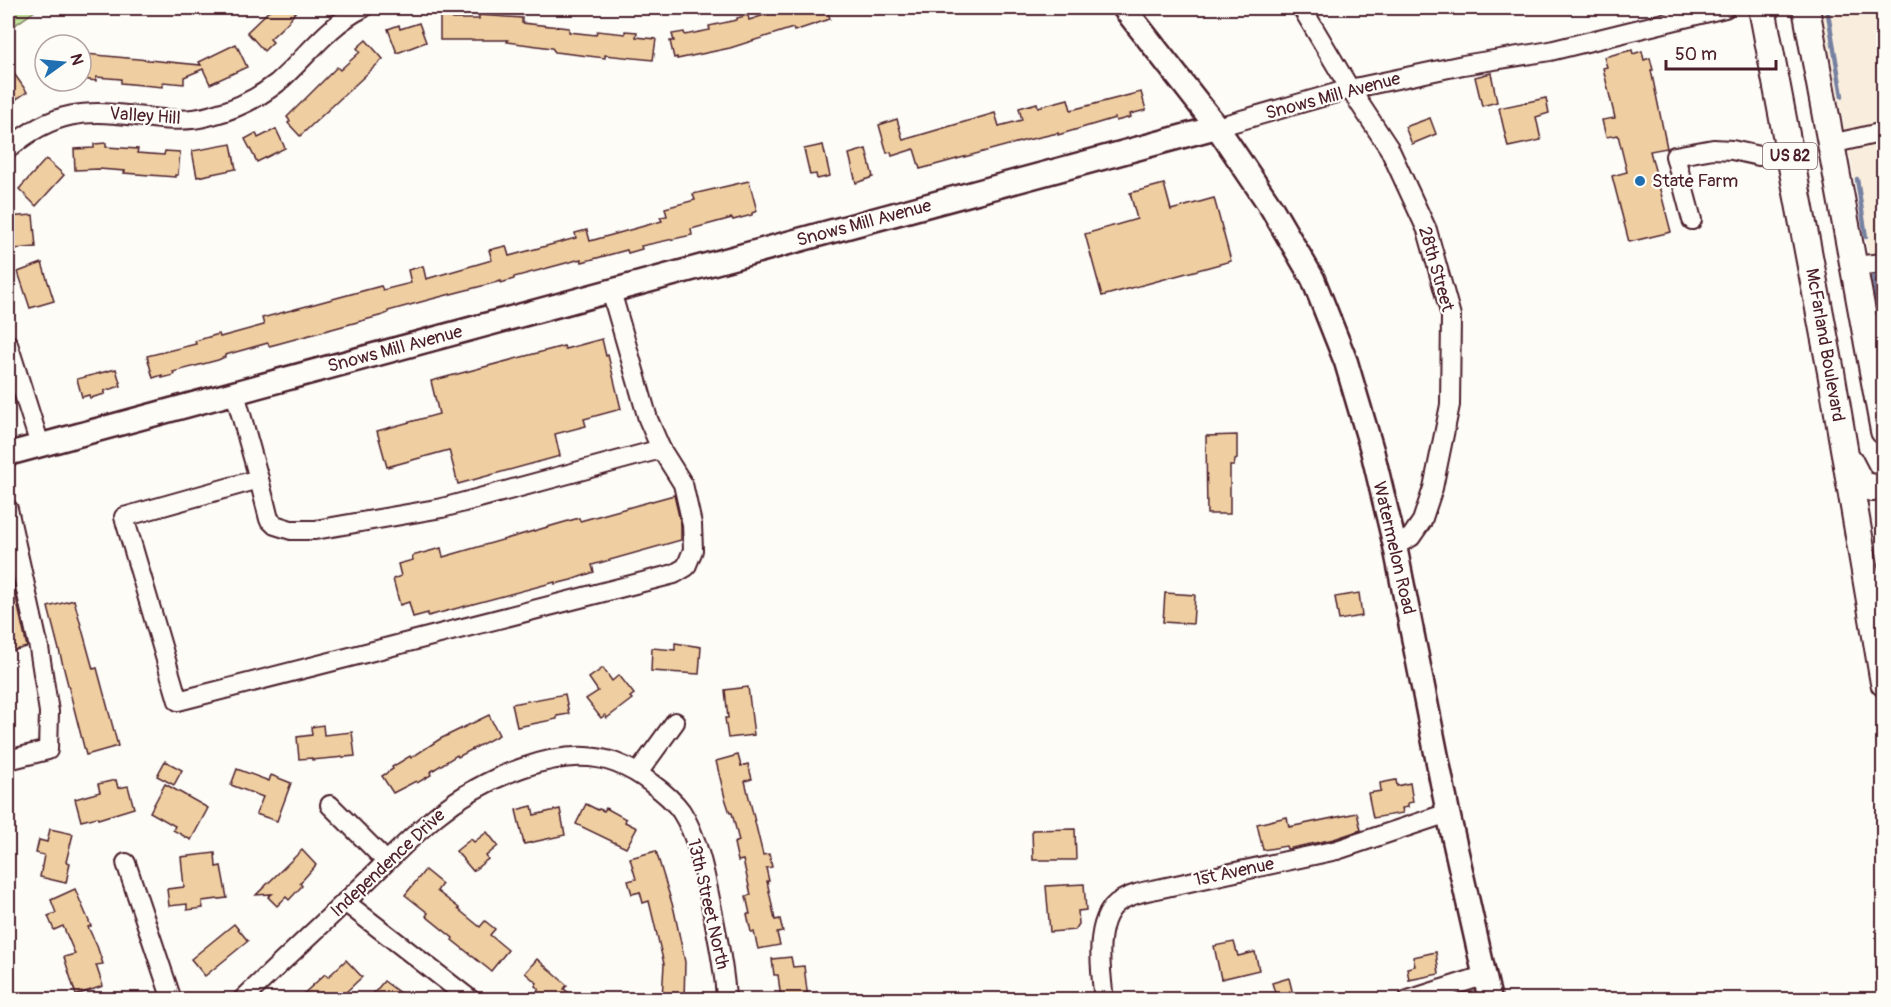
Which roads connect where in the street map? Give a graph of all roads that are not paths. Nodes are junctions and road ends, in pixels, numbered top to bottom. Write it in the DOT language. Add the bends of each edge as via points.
graph roads {
  1 [pos="363,8"];
  2 [pos="1124,8"];
  3 [pos="1302,8"];
  4 [pos="1725,8"];
  5 [pos="1762,8"];
  6 [pos="1806,8"];
  7 [pos="1350,89"];
  8 [pos="1217,127"];
  9 [pos="1884,132"];
  10 [pos="1831,144"];
  11 [pos="8,149"];
  12 [pos="1789,152"];
  13 [pos="1692,220"];
  14 [pos="1884,263"];
  15 [pos="1852,266"];
  16 [pos="610,291"];
  17 [pos="8,344"];
  18 [pos="236,393"];
  19 [pos="1884,431"];
  20 [pos="40,446"];
  21 [pos="661,449"];
  22 [pos="1845,452"];
  23 [pos="8,454"];
  24 [pos="259,479"];
  25 [pos="1884,487"];
  26 [pos="8,509"];
  27 [pos="1395,546"];
  28 [pos="1884,683"];
  29 [pos="675,722"];
  30 [pos="554,759"];
  31 [pos="8,760"];
  32 [pos="638,773"];
  33 [pos="330,806"];
  34 [pos="1448,813"];
  35 [pos="386,861"];
  36 [pos="126,863"];
  37 [pos="345,902"];
  38 [pos="1483,976"];
  39 [pos="172,999"];
  40 [pos="242,999"];
  41 [pos="471,999"];
  42 [pos="726,999"];
  43 [pos="1104,999"];
  44 [pos="1408,999"];
  45 [pos="1490,999"];
  1 -- 11 [label="street, Valley Hill" via="334,26 277,82 237,108 195,119 96,112 68,115 26,134"];
  2 -- 8 [label="main road, Watermelon Road"];
  3 -- 7 [label="street, 28th Street"];
  4 -- 7 [label="street, Snows Mill Avenue" via="1550,51 1462,64"];
  5 -- 12 [label="highway, McFarland Boulevard / US 82"];
  6 -- 10 [label="highway, US 82"];
  7 -- 8 [label="street, Snows Mill Avenue"];
  7 -- 27 [label="street, 28th Street" via="1389,148 1426,230 1451,316 1450,405 1433,488 1422,521 1411,537"];
  8 -- 16 [label="main road, Snows Mill Avenue"];
  8 -- 27 [label="main road, Watermelon Road" via="1313,279 1346,362"];
  9 -- 10 [label="street"];
  10 -- 15 [label="highway, US 82"];
  12 -- 13 [label="street" via="1759,156 1713,149 1675,156"];
  12 -- 22 [label="highway, McFarland Boulevard / US 82"];
  14 -- 15 [label="street"];
  15 -- 19 [label="highway, US 82"];
  16 -- 18 [label="main road, Snows Mill Avenue"];
  16 -- 21 [label="street" via="648,419"];
  17 -- 20 [label="street"];
  18 -- 20 [label="main road, Snows Mill Avenue"];
  18 -- 24 [label="street"];
  20 -- 23 [label="main road, Snows Mill Avenue"];
  21 -- 24 [label="street" via="442,508 315,530 291,531 275,525 269,519"];
  21 -- 24 [label="street" via="683,484 692,524 693,550 686,567 674,574 178,701 124,518"];
  22 -- 25 [label="highway" via="1861,484"];
  22 -- 28 [label="highway, McFarland Boulevard / US 82"];
  26 -- 31 [label="street" via="49,712 48,750"];
  27 -- 34 [label="main road, Watermelon Road"];
  29 -- 32 [label="street"];
  30 -- 32 [label="street, 13th Street North" via="588,757 615,762"];
  30 -- 35 [label="street, Independence Drive" via="522,768 464,796"];
  32 -- 42 [label="street, 13th Street North" via="667,795 692,831 726,977"];
  33 -- 35 [label="street"];
  34 -- 38 [label="main road, Watermelon Road"];
  34 -- 43 [label="street, 1st Avenue" via="1337,850 1136,894 1117,903 1104,924 1100,944"];
  35 -- 37 [label="street, Independence Drive"];
  36 -- 39 [label="street"];
  37 -- 40 [label="street, Independence Drive"];
  37 -- 41 [label="street"];
  38 -- 44 [label="street"];
  38 -- 45 [label="main road, Watermelon Road"];
}
